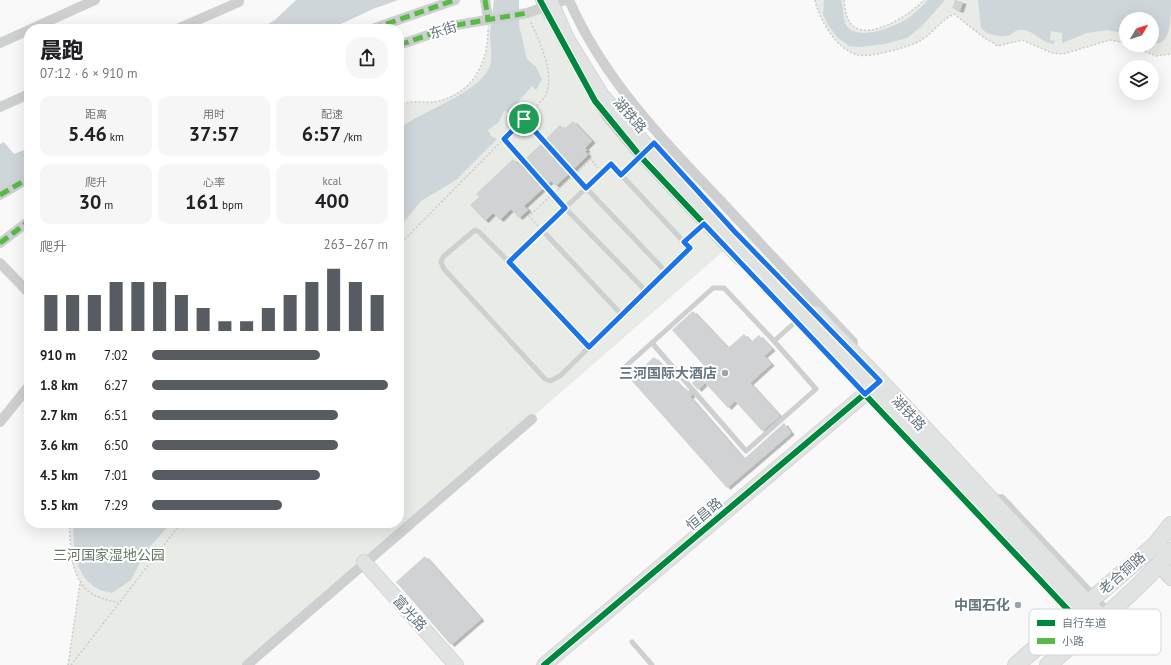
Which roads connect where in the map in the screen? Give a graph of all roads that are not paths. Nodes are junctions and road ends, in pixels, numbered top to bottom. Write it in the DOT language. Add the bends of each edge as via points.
graph roads {
  1 [pos="96,0"];
  2 [pos="238,0"];
  3 [pos="455,0"];
  4 [pos="485,0"];
  5 [pos="554,2"];
  6 [pos="488,18"];
  7 [pos="41,24"];
  8 [pos="188,24"];
  9 [pos="386,24"];
  10 [pos="24,32"];
  11 [pos="0,43"];
  12 [pos="404,43"];
  13 [pos="24,96"];
  14 [pos="0,107"];
  15 [pos="647,149"];
  16 [pos="621,175"];
  17 [pos="24,181"];
  18 [pos="586,188"];
  19 [pos="0,195"];
  20 [pos="565,208"];
  21 [pos="709,219"];
  22 [pos="24,225"];
  23 [pos="542,230"];
  24 [pos="684,242"];
  25 [pos="0,243"];
  26 [pos="509,262"];
  27 [pos="0,263"];
  28 [pos="666,272"];
  29 [pos="24,288"];
  30 [pos="646,291"];
  31 [pos="622,315"];
  32 [pos="799,318"];
  33 [pos="774,341"];
  34 [pos="652,343"];
  35 [pos="589,347"];
  36 [pos="626,366"];
  37 [pos="872,388"];
  38 [pos="24,392"];
  39 [pos="532,419"];
  40 [pos="0,422"];
  41 [pos="1171,525"];
  42 [pos="404,528"];
  43 [pos="404,528"];
  44 [pos="1171,551"];
  45 [pos="364,562"];
  46 [pos="1160,564"];
  47 [pos="1171,578"];
  48 [pos="1083,607"];
  49 [pos="1081,609"];
  50 [pos="1112,609"];
  51 [pos="632,642"];
  52 [pos="1029,654"];
  53 [pos="1060,655"];
  54 [pos="247,665"];
  55 [pos="456,665"];
  56 [pos="544,665"];
  57 [pos="652,665"];
  58 [pos="1016,665"];
  59 [pos="1048,665"];
  1 -- 7 [label="street"];
  2 -- 8 [label="street" via="239,2"];
  3 -- 9 [label="street"];
  4 -- 6 [label="street"];
  5 -- 6 [label="street, 东街" via="527,13"];
  5 -- 15 [label="main road, 湖铁路" via="599,80"];
  5 -- 48 [label="street" via="576,15 612,76 666,144"];
  6 -- 12 [label="street, 东街" via="457,25"];
  10 -- 11 [label="street"];
  13 -- 14 [label="street"];
  15 -- 16 [label="lane"];
  15 -- 21 [label="main road, 湖铁路"];
  15 -- 37 [label="main road, 湖铁路" via="735,232"];
  16 -- 18 [label="lane" via="611,164"];
  16 -- 24 [label="lane"];
  17 -- 19 [label="street"];
  18 -- 20 [label="lane"];
  18 -- 28 [label="lane"];
  20 -- 23 [label="lane"];
  20 -- 30 [label="lane"];
  21 -- 24 [label="lane"];
  21 -- 32 [label="main road, 湖铁路"];
  22 -- 25 [label="street"];
  23 -- 26 [label="lane"];
  23 -- 31 [label="lane"];
  24 -- 28 [label="lane" via="690,248"];
  26 -- 35 [label="lane"];
  26 -- 35 [label="lane" via="475,230 443,257 441,262 444,269 545,379 556,380"];
  27 -- 29 [label="street"];
  28 -- 30 [label="lane"];
  30 -- 31 [label="lane"];
  31 -- 35 [label="lane"];
  32 -- 33 [label="lane"];
  32 -- 37 [label="main road, 湖铁路"];
  33 -- 34 [label="lane" via="724,288 716,287"];
  33 -- 34 [label="lane" via="816,388 746,451"];
  34 -- 36 [label="lane"];
  37 -- 48 [label="main road, 湖铁路"];
  37 -- 56 [label="street, 恒昌路"];
  38 -- 40 [label="street"];
  39 -- 42 [label="street"];
  41 -- 48 [label="main road, 老合铜路" via="1155,545"];
  43 -- 45 [label="street"];
  44 -- 46 [label="main road, 老合铜路"];
  45 -- 54 [label="street"];
  45 -- 55 [label="street, 富光路"];
  46 -- 47 [label="street"];
  46 -- 50 [label="main road, 老合铜路"];
  48 -- 49 [label="main road, 老合铜路"];
  51 -- 57 [label="lane"];
  52 -- 58 [label="main road, 老合铜路"];
  53 -- 59 [label="main road, 老合铜路"];
}
